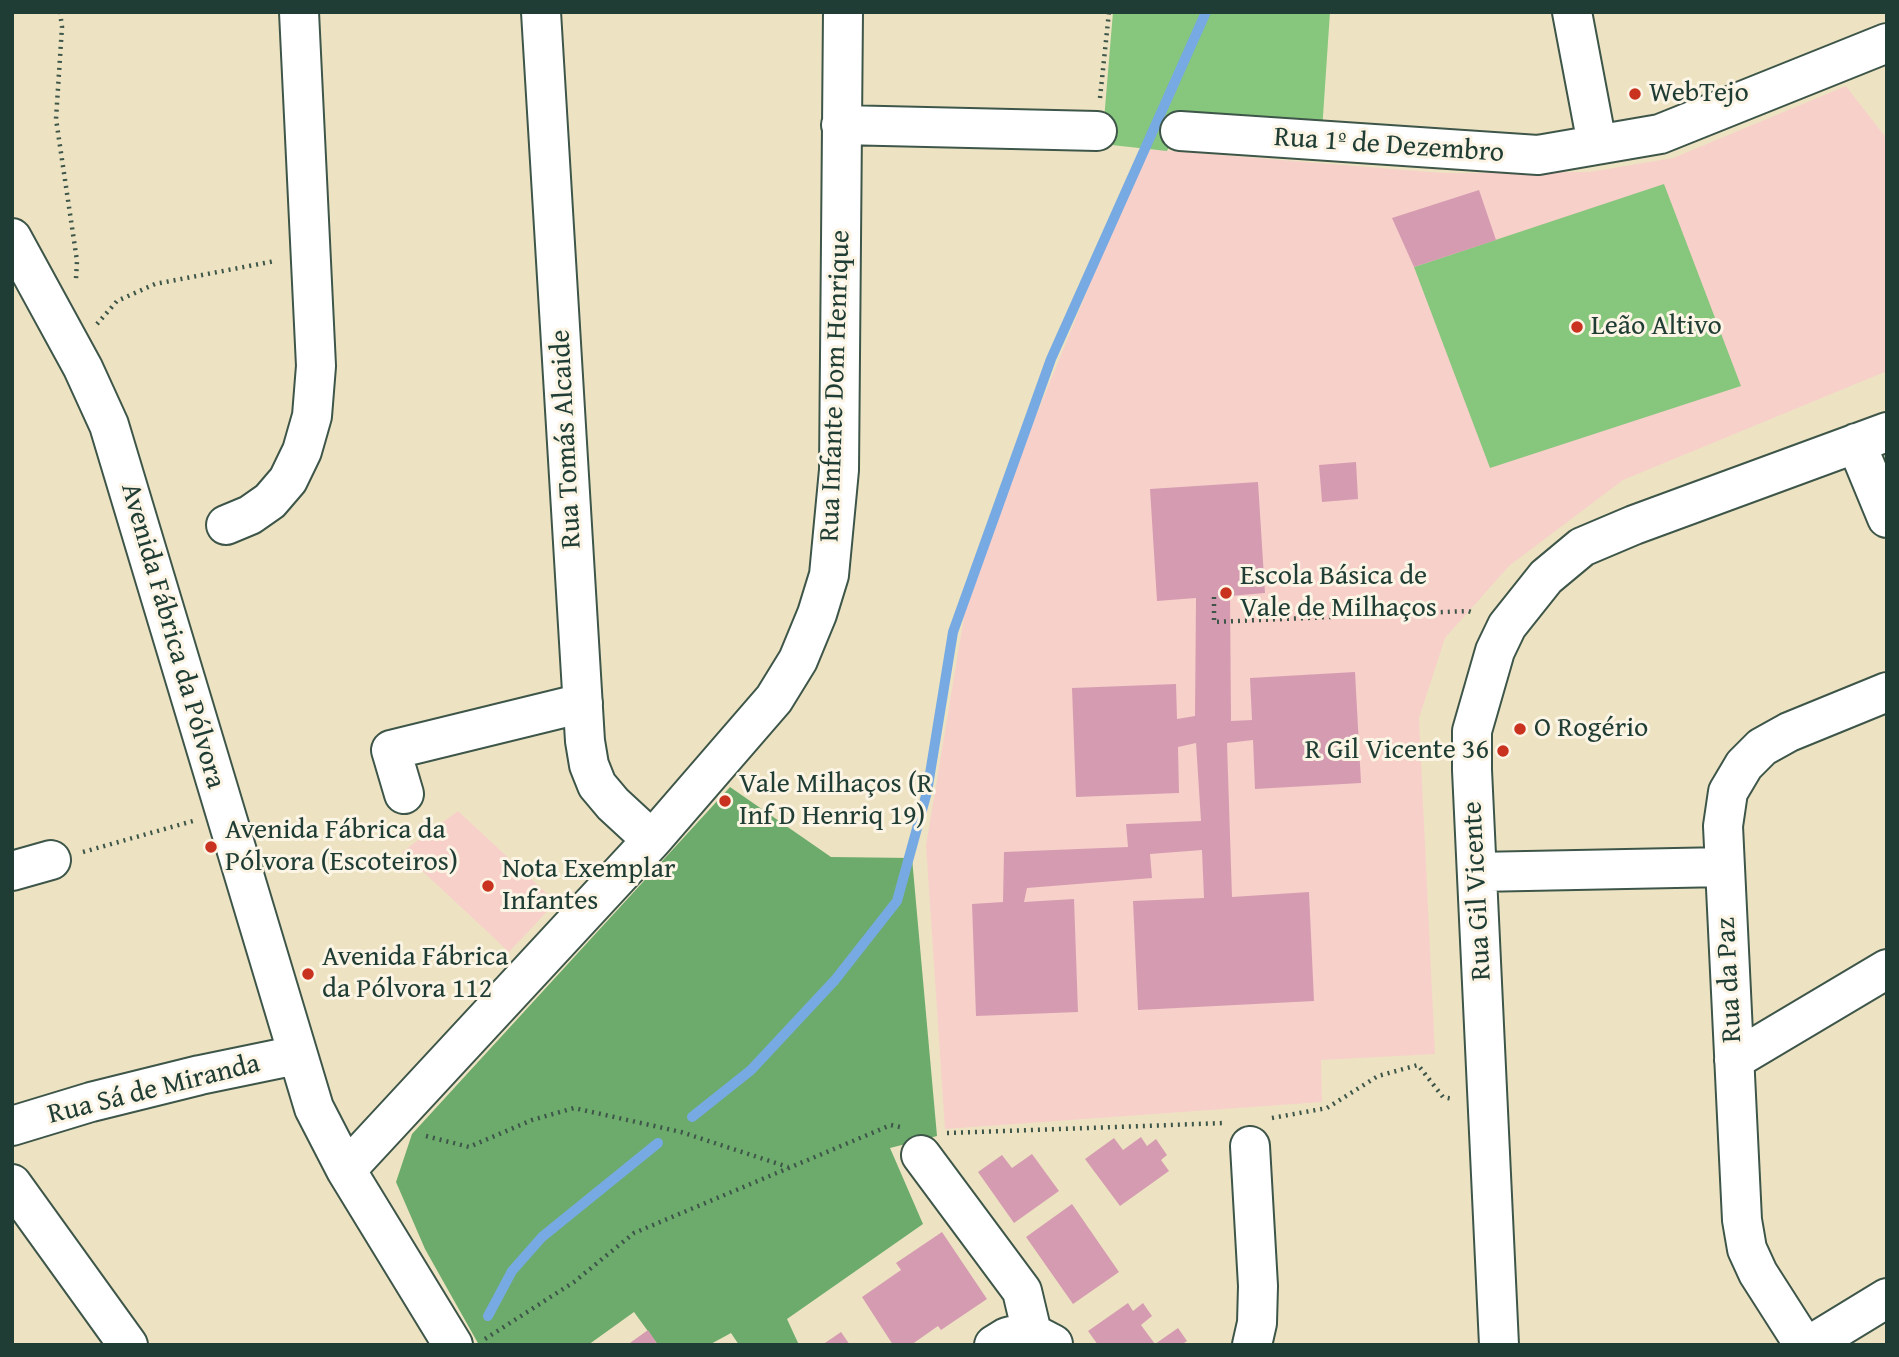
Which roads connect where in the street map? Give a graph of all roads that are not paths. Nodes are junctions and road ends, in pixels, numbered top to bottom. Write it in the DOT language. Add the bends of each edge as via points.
graph roads {
  1 [pos="299,12"];
  2 [pos="541,12"];
  3 [pos="843,12"];
  4 [pos="1572,12"];
  5 [pos="1887,43"];
  6 [pos="841,125"];
  7 [pos="1097,131"];
  8 [pos="1180,131"];
  9 [pos="1597,144"];
  10 [pos="12,238"];
  11 [pos="1871,438"];
  12 [pos="1887,518"];
  13 [pos="226,525"];
  14 [pos="1887,692"];
  15 [pos="583,703"];
  16 [pos="404,794"];
  17 [pos="652,840"];
  18 [pos="51,860"];
  19 [pos="1725,867"];
  20 [pos="12,871"];
  21 [pos="1477,872"];
  22 [pos="1887,969"];
  23 [pos="297,1055"];
  24 [pos="1734,1060"];
  25 [pos="12,1126"];
  26 [pos="1251,1130"];
  27 [pos="923,1138"];
  28 [pos="346,1170"];
  29 [pos="12,1184"];
  30 [pos="1887,1298"];
  31 [pos="1043,1339"];
  32 [pos="126,1344"];
  33 [pos="453,1345"];
  34 [pos="994,1345"];
  35 [pos="1252,1345"];
  36 [pos="1499,1345"];
  37 [pos="1804,1345"];
  38 [pos="1810,1345"];
  1 -- 13 [label="street" via="316,366 312,416 288,480 270,501"];
  2 -- 15 [label="street, Rua Tomás Alcaide"];
  3 -- 6 [label="street, Rua Infante Dom Henrique"];
  4 -- 9 [label="street"];
  5 -- 9 [label="street, Rua 1º de Dezembro" via="1660,134"];
  6 -- 7 [label="street"];
  6 -- 17 [label="street, Rua Infante Dom Henrique" via="839,470 829,575 798,660 774,699"];
  8 -- 9 [label="street, Rua 1º de Dezembro" via="1527,155"];
  10 -- 23 [label="street, Avenida Fábrica da Pólvora" via="109,425"];
  11 -- 12 [label="street"];
  11 -- 21 [label="street, Rua Gil Vicente" via="1582,547 1546,577 1507,626 1495,650 1472,732"];
  14 -- 19 [label="street, Rua da Paz" via="1789,732 1762,747 1744,765 1728,792 1723,826"];
  15 -- 16 [label="street" via="391,750"];
  15 -- 17 [label="street, Rua Tomás Alcaide" via="589,765 597,785"];
  17 -- 28 [label="street, Rua Infante Dom Henrique"];
  18 -- 20 [label="street"];
  19 -- 21 [label="street"];
  19 -- 24 [label="street, Rua da Paz"];
  21 -- 36 [label="street, Rua Gil Vicente"];
  22 -- 24 [label="street"];
  23 -- 25 [label="street, Rua Sá de Miranda" via="91,1102"];
  23 -- 28 [label="street, Avenida Fábrica da Pólvora" via="314,1108"];
  24 -- 37 [label="street, Rua da Paz" via="1747,1249"];
  26 -- 35 [label="street" via="1258,1286"];
  27 -- 31 [label="street" via="1022,1291"];
  28 -- 33 [label="street, Avenida Fábrica da Pólvora"];
  29 -- 32 [label="street"];
  30 -- 38 [label="street"];
  31 -- 34 [label="street" via="1022,1333"];
}
